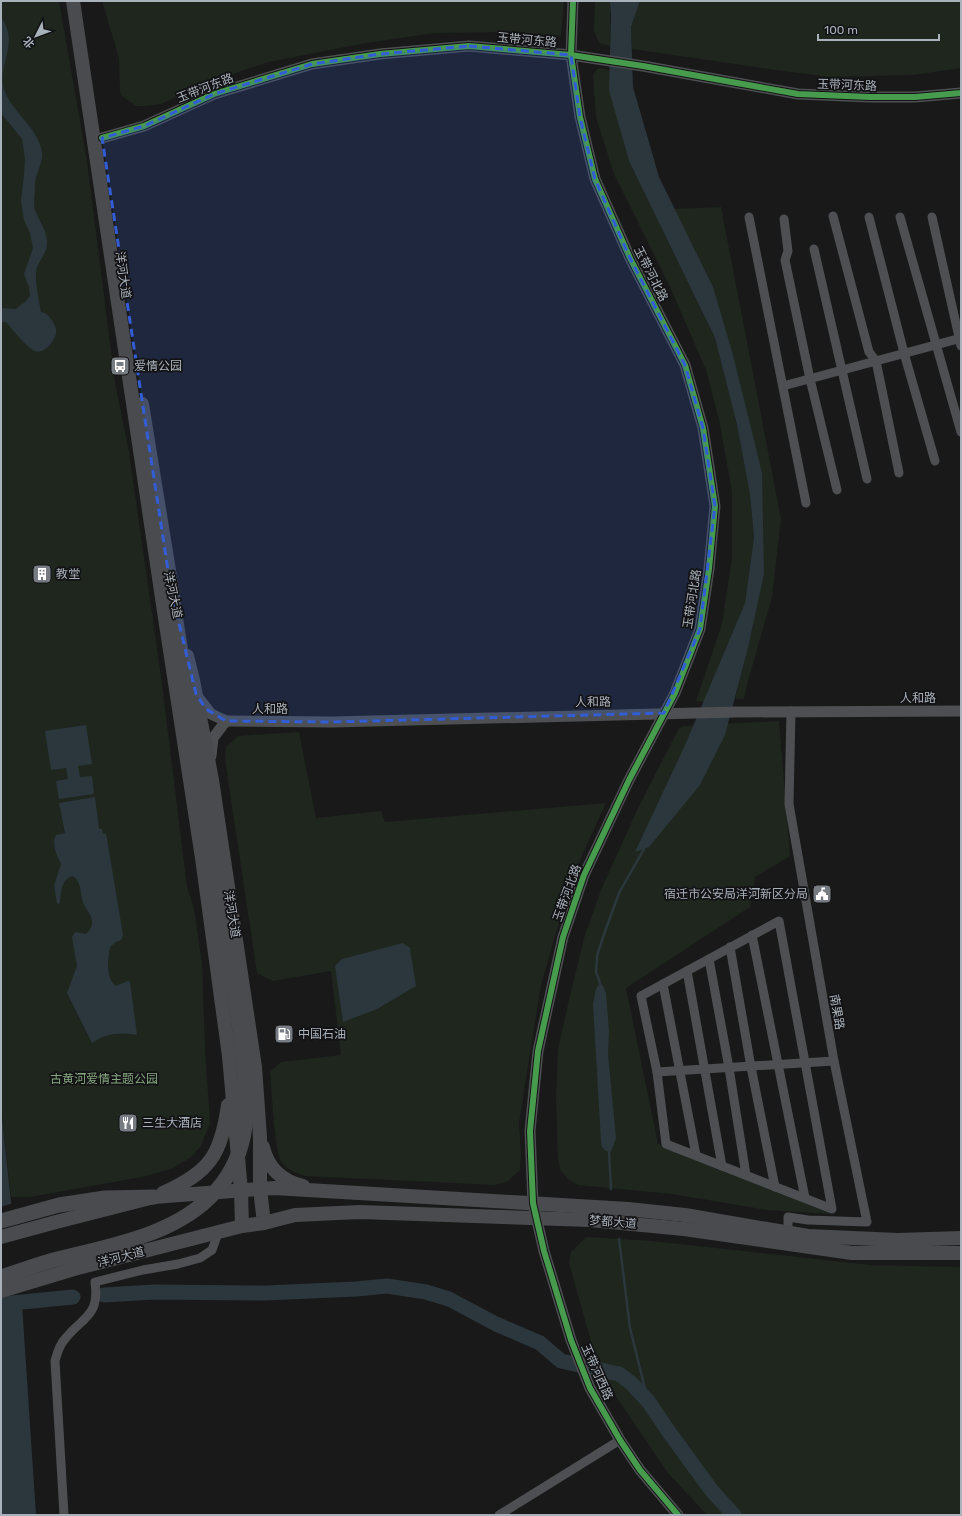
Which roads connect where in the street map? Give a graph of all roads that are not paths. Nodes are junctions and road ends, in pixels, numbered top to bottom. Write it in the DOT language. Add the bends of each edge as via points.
graph roads {
  1 [pos="73,1"];
  2 [pos="82,1"];
  3 [pos="573,1"];
  4 [pos="571,55"];
  5 [pos="961,93"];
  6 [pos="102,138"];
  7 [pos="833,216"];
  8 [pos="749,217"];
  9 [pos="869,217"];
  10 [pos="900,217"];
  11 [pos="932,217"];
  12 [pos="784,219"];
  13 [pos="814,250"];
  14 [pos="960,341"];
  15 [pos="935,345"];
  16 [pos="904,353"];
  17 [pos="876,361"];
  18 [pos="842,370"];
  19 [pos="810,379"];
  20 [pos="783,386"];
  21 [pos="961,432"];
  22 [pos="935,460"];
  23 [pos="900,473"];
  24 [pos="867,479"];
  25 [pos="837,490"];
  26 [pos="806,503"];
  27 [pos="171,590"];
  28 [pos="191,692"];
  29 [pos="791,711"];
  30 [pos="961,711"];
  31 [pos="664,713"];
  32 [pos="226,721"];
  33 [pos="210,772"];
  34 [pos="752,935"];
  35 [pos="730,947"];
  36 [pos="709,959"];
  37 [pos="687,971"];
  38 [pos="663,984"];
  39 [pos="834,1061"];
  40 [pos="806,1064"];
  41 [pos="779,1065"];
  42 [pos="751,1067"];
  43 [pos="729,1068"];
  44 [pos="704,1070"];
  45 [pos="680,1071"];
  46 [pos="657,1072"];
  47 [pos="232,1081"];
  48 [pos="260,1137"];
  49 [pos="696,1155"];
  50 [pos="722,1166"];
  51 [pos="746,1175"];
  52 [pos="775,1187"];
  53 [pos="267,1189"];
  54 [pos="241,1191"];
  55 [pos="327,1191"];
  56 [pos="154,1197"];
  57 [pos="805,1198"];
  58 [pos="533,1203"];
  59 [pos="536,1218"];
  60 [pos="1,1221"];
  61 [pos="264,1223"];
  62 [pos="242,1226"];
  63 [pos="788,1232"];
  64 [pos="211,1234"];
  65 [pos="1,1237"];
  66 [pos="961,1238"];
  67 [pos="961,1253"];
  68 [pos="1,1277"];
  69 [pos="1,1291"];
  70 [pos="620,1440"];
  71 [pos="64,1515"];
  72 [pos="499,1515"];
  73 [pos="678,1515"];
  1 -- 47 [label="main road, 洋河大道" via="202,858"];
  2 -- 6 [label="main road, 洋河大道"];
  3 -- 4 [label="street, 玉带河北路"];
  4 -- 5 [label="street, 玉带河东路" via="798,94 870,98"];
  4 -- 6 [label="street, 玉带河东路" via="469,46 380,54 312,64 214,94 144,126"];
  4 -- 31 [label="street, 玉带河北路" via="580,117 595,179 630,258 685,365 703,428 715,506 700,629 675,693"];
  6 -- 27 [label="main road, 洋河大道"];
  7 -- 17 [label="street" via="869,352"];
  8 -- 20 [label="street"];
  9 -- 16 [label="street"];
  10 -- 15 [label="street"];
  11 -- 14 [label="street"];
  12 -- 19 [label="street" via="788,251 785,260"];
  13 -- 18 [label="street"];
  14 -- 15 [label="street"];
  15 -- 16 [label="street"];
  15 -- 21 [label="street"];
  16 -- 17 [label="street"];
  16 -- 22 [label="street"];
  17 -- 18 [label="street"];
  17 -- 23 [label="street"];
  18 -- 19 [label="street"];
  18 -- 24 [label="street"];
  19 -- 20 [label="street"];
  19 -- 25 [label="street"];
  20 -- 26 [label="street"];
  27 -- 28 [label="highway"];
  28 -- 32 [label="street" via="211,714"];
  28 -- 33 [label="main road, 洋河大道"];
  28 -- 68 [label="highway" via="242,1053 246,1109 241,1146 226,1179 215,1192 186,1216 165,1228"];
  29 -- 30 [label="street, 人和路"];
  29 -- 31 [label="street, 人和路"];
  29 -- 39 [label="street, 南果路" via="789,804"];
  31 -- 32 [label="street, 人和路" via="332,722"];
  31 -- 58 [label="street, 玉带河北路" via="584,875 563,937 538,1050 530,1131"];
  32 -- 33 [label="street" via="212,742"];
  33 -- 48 [label="main road, 洋河大道" via="255,1067"];
  34 -- 35 [label="street"];
  34 -- 40 [label="street" via="779,921"];
  34 -- 41 [label="street"];
  35 -- 36 [label="street"];
  35 -- 42 [label="street"];
  36 -- 37 [label="street"];
  36 -- 43 [label="street"];
  37 -- 38 [label="street"];
  37 -- 44 [label="street"];
  38 -- 45 [label="street"];
  38 -- 46 [label="street" via="641,996"];
  39 -- 40 [label="street"];
  39 -- 63 [label="street, 南果路" via="867,1222 788,1217"];
  40 -- 41 [label="street"];
  40 -- 57 [label="street" via="832,1209"];
  41 -- 42 [label="street"];
  41 -- 57 [label="street"];
  42 -- 43 [label="street"];
  42 -- 52 [label="street"];
  43 -- 44 [label="street"];
  43 -- 51 [label="street"];
  44 -- 45 [label="street"];
  44 -- 50 [label="street"];
  45 -- 46 [label="street"];
  45 -- 49 [label="street"];
  46 -- 49 [label="street" via="666,1144"];
  47 -- 54 [label="main road, 洋河大道"];
  47 -- 56 [label="main road" via="225,1126 218,1148 209,1163 191,1178"];
  48 -- 53 [label="main road, 洋河大道"];
  48 -- 55 [label="main road" via="265,1154 275,1172 290,1183"];
  49 -- 50 [label="street"];
  50 -- 51 [label="street"];
  51 -- 52 [label="street"];
  52 -- 57 [label="street"];
  53 -- 54 [label="main road"];
  53 -- 55 [label="main road, 梦都大道"];
  53 -- 61 [label="main road, 洋河大道"];
  54 -- 56 [label="main road"];
  54 -- 62 [label="main road, 洋河大道"];
  55 -- 58 [label="main road, 梦都大道"];
  56 -- 60 [label="highway" via="105,1198 58,1205"];
  56 -- 65 [label="main road"];
  58 -- 59 [label="street, 玉带河北路"];
  58 -- 63 [label="main road, 梦都大道" via="685,1215"];
  59 -- 61 [label="main road, 梦都大道" via="360,1212 295,1215"];
  59 -- 67 [label="main road, 梦都大道" via="590,1220 684,1229 852,1253"];
  59 -- 70 [label="street, 玉带河西路" via="571,1340 590,1388"];
  61 -- 62 [label="main road, 洋河大道"];
  62 -- 64 [label="main road, 洋河大道"];
  63 -- 66 [label="main road, 梦都大道" via="808,1236 898,1240"];
  64 -- 69 [label="main road, 洋河大道" via="74,1269"];
  64 -- 71 [label="street" via="212,1250 200,1258 95,1282 94,1305 90,1315 64,1340 55,1361"];
  70 -- 72 [label="street"];
  70 -- 73 [label="street, 玉带河西路" via="640,1470"];
}
